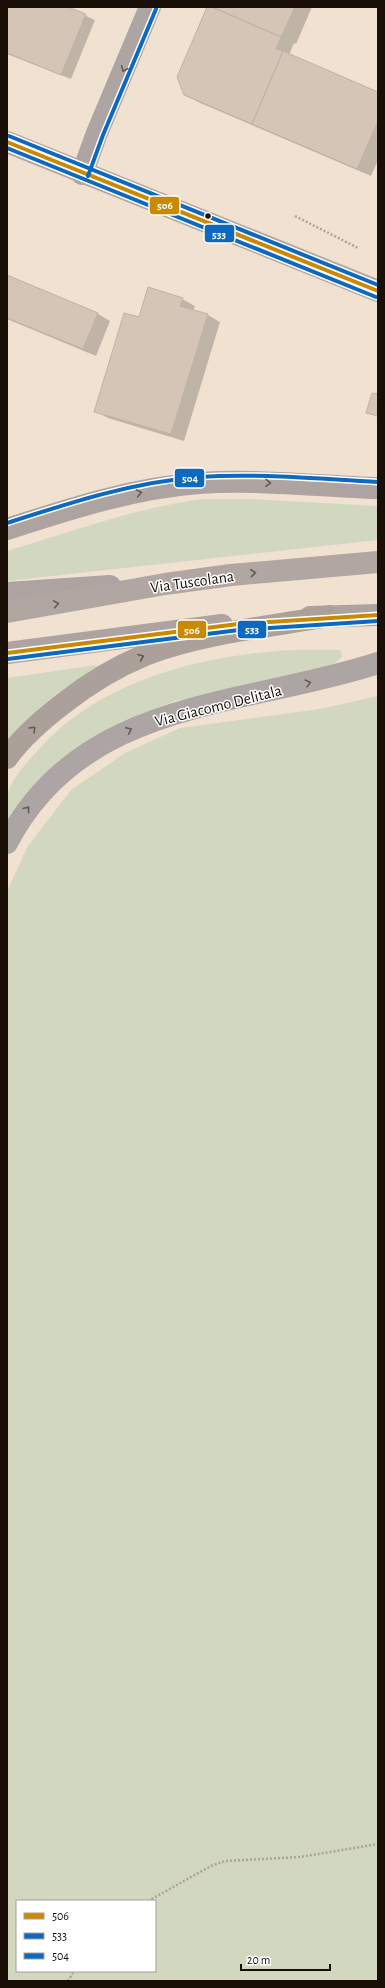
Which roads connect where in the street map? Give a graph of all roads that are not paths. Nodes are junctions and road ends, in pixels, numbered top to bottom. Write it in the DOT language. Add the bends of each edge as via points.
graph roads {
  1 [pos="150,7"];
  2 [pos="7,142"];
  3 [pos="82,174"];
  4 [pos="378,292"];
  5 [pos="378,488"];
  6 [pos="7,529"];
  7 [pos="378,562"];
  8 [pos="10,605"];
  9 [pos="378,615"];
  10 [pos="329,616"];
  11 [pos="7,653"];
  12 [pos="378,663"];
  13 [pos="7,758"];
  14 [pos="7,843"];
  1 -- 3 [label="street, one-way" via="96,132"];
  2 -- 3 [label="main road"];
  3 -- 4 [label="main road"];
  6 -- 5 [label="main road, one-way" via="91,503 197,483"];
  8 -- 7 [label="main road, Via Tuscolana, one-way" via="231,575"];
  9 -- 10 [label="main road"];
  10 -- 11 [label="main road" via="242,623"];
  13 -- 10 [label="highway, one-way" via="50,714 97,680 127,663 166,648 209,637"];
  14 -- 12 [label="street, Via Giacomo Delitala, one-way" via="30,805 66,770 97,747 128,730 201,705 299,685"];
}
